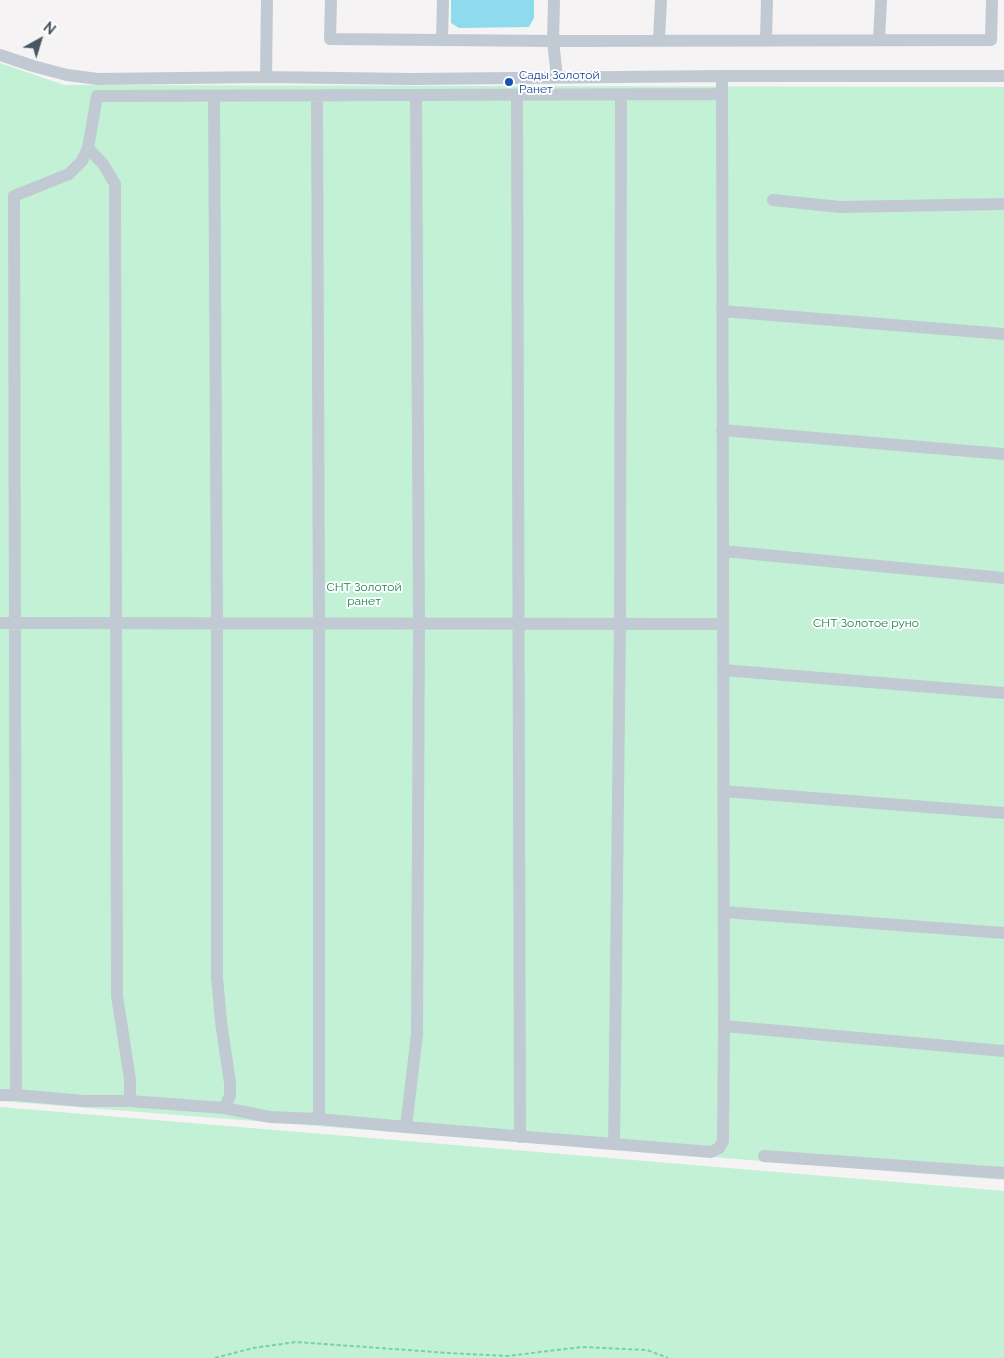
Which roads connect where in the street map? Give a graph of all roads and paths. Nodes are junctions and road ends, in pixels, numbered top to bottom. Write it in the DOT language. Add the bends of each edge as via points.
graph roads {
  1 [pos="267,0"];
  2 [pos="331,0"];
  3 [pos="443,0"];
  4 [pos="554,0"];
  5 [pos="661,0"];
  6 [pos="768,0"];
  7 [pos="881,0"];
  8 [pos="992,0"];
  9 [pos="442,40"];
  10 [pos="553,40"];
  11 [pos="659,40"];
  12 [pos="766,40"];
  13 [pos="879,40"];
  14 [pos="0,55"];
  15 [pos="722,76"];
  16 [pos="1004,76"];
  17 [pos="557,77"];
  18 [pos="266,78"];
  19 [pos="722,94"];
  20 [pos="416,95"];
  21 [pos="517,95"];
  22 [pos="621,95"];
  23 [pos="214,96"];
  24 [pos="317,96"];
  25 [pos="88,148"];
  26 [pos="773,200"];
  27 [pos="1004,204"];
  28 [pos="722,311"];
  29 [pos="1004,334"];
  30 [pos="722,430"];
  31 [pos="1004,454"];
  32 [pos="723,551"];
  33 [pos="1004,578"];
  34 [pos="0,623"];
  35 [pos="15,623"];
  36 [pos="116,624"];
  37 [pos="217,624"];
  38 [pos="319,624"];
  39 [pos="419,624"];
  40 [pos="519,624"];
  41 [pos="620,624"];
  42 [pos="723,624"];
  43 [pos="723,670"];
  44 [pos="1004,692"];
  45 [pos="723,791"];
  46 [pos="1004,813"];
  47 [pos="724,912"];
  48 [pos="1004,933"];
  49 [pos="724,1026"];
  50 [pos="1004,1051"];
  51 [pos="16,1094"];
  52 [pos="0,1095"];
  53 [pos="130,1101"];
  54 [pos="224,1108"];
  55 [pos="319,1118"];
  56 [pos="406,1127"];
  57 [pos="520,1137"];
  58 [pos="614,1144"];
  59 [pos="764,1156"];
  60 [pos="1004,1173"];
  61 [pos="216,1358"];
  62 [pos="668,1358"];
  1 -- 18 [label="street"];
  2 -- 9 [label="street" via="330,39"];
  3 -- 9 [label="street"];
  4 -- 10 [label="street"];
  5 -- 11 [label="street"];
  6 -- 12 [label="street"];
  7 -- 13 [label="street"];
  8 -- 13 [label="street" via="991,40"];
  9 -- 10 [label="street"];
  10 -- 11 [label="street"];
  10 -- 17 [label="street"];
  11 -- 12 [label="street"];
  12 -- 13 [label="street"];
  14 -- 18 [label="street" via="67,75 98,78"];
  15 -- 16 [label="street"];
  15 -- 17 [label="street"];
  15 -- 19 [label="street"];
  17 -- 18 [label="street"];
  19 -- 22 [label="street"];
  19 -- 28 [label="street"];
  20 -- 21 [label="street"];
  20 -- 24 [label="street"];
  20 -- 39 [label="street"];
  21 -- 22 [label="street"];
  21 -- 40 [label="street"];
  22 -- 41 [label="street"];
  23 -- 24 [label="street"];
  23 -- 25 [label="street" via="98,96"];
  23 -- 37 [label="street"];
  24 -- 38 [label="street"];
  25 -- 35 [label="street" via="82,161 69,174 14,196"];
  25 -- 36 [label="street" via="115,184"];
  26 -- 27 [label="street" via="840,207"];
  28 -- 29 [label="street"];
  28 -- 30 [label="street"];
  30 -- 31 [label="street"];
  30 -- 32 [label="street"];
  32 -- 33 [label="street"];
  32 -- 42 [label="street"];
  34 -- 35 [label="street"];
  35 -- 36 [label="street"];
  35 -- 51 [label="street"];
  36 -- 37 [label="street"];
  36 -- 53 [label="street" via="117,996 130,1079"];
  37 -- 38 [label="street"];
  37 -- 54 [label="street" via="217,977 230,1083 230,1096"];
  38 -- 39 [label="street"];
  38 -- 55 [label="street"];
  39 -- 40 [label="street"];
  39 -- 56 [label="street" via="417,1034"];
  40 -- 41 [label="street"];
  40 -- 57 [label="street"];
  41 -- 42 [label="street"];
  41 -- 58 [label="street"];
  42 -- 43 [label="street"];
  43 -- 44 [label="street"];
  43 -- 45 [label="street"];
  45 -- 46 [label="street"];
  45 -- 47 [label="street"];
  47 -- 48 [label="street"];
  47 -- 49 [label="street"];
  49 -- 50 [label="street"];
  49 -- 58 [label="street" via="723,1141 719,1148 712,1152"];
  51 -- 52 [label="street"];
  51 -- 53 [label="street" via="84,1101"];
  53 -- 54 [label="street"];
  54 -- 55 [label="street" via="270,1117"];
  55 -- 56 [label="street"];
  56 -- 57 [label="street"];
  57 -- 58 [label="street"];
  59 -- 60 [label="street"];
  61 -- 62 [label="path" via="253,1348 296,1342 507,1356 582,1347 647,1350"];
}
